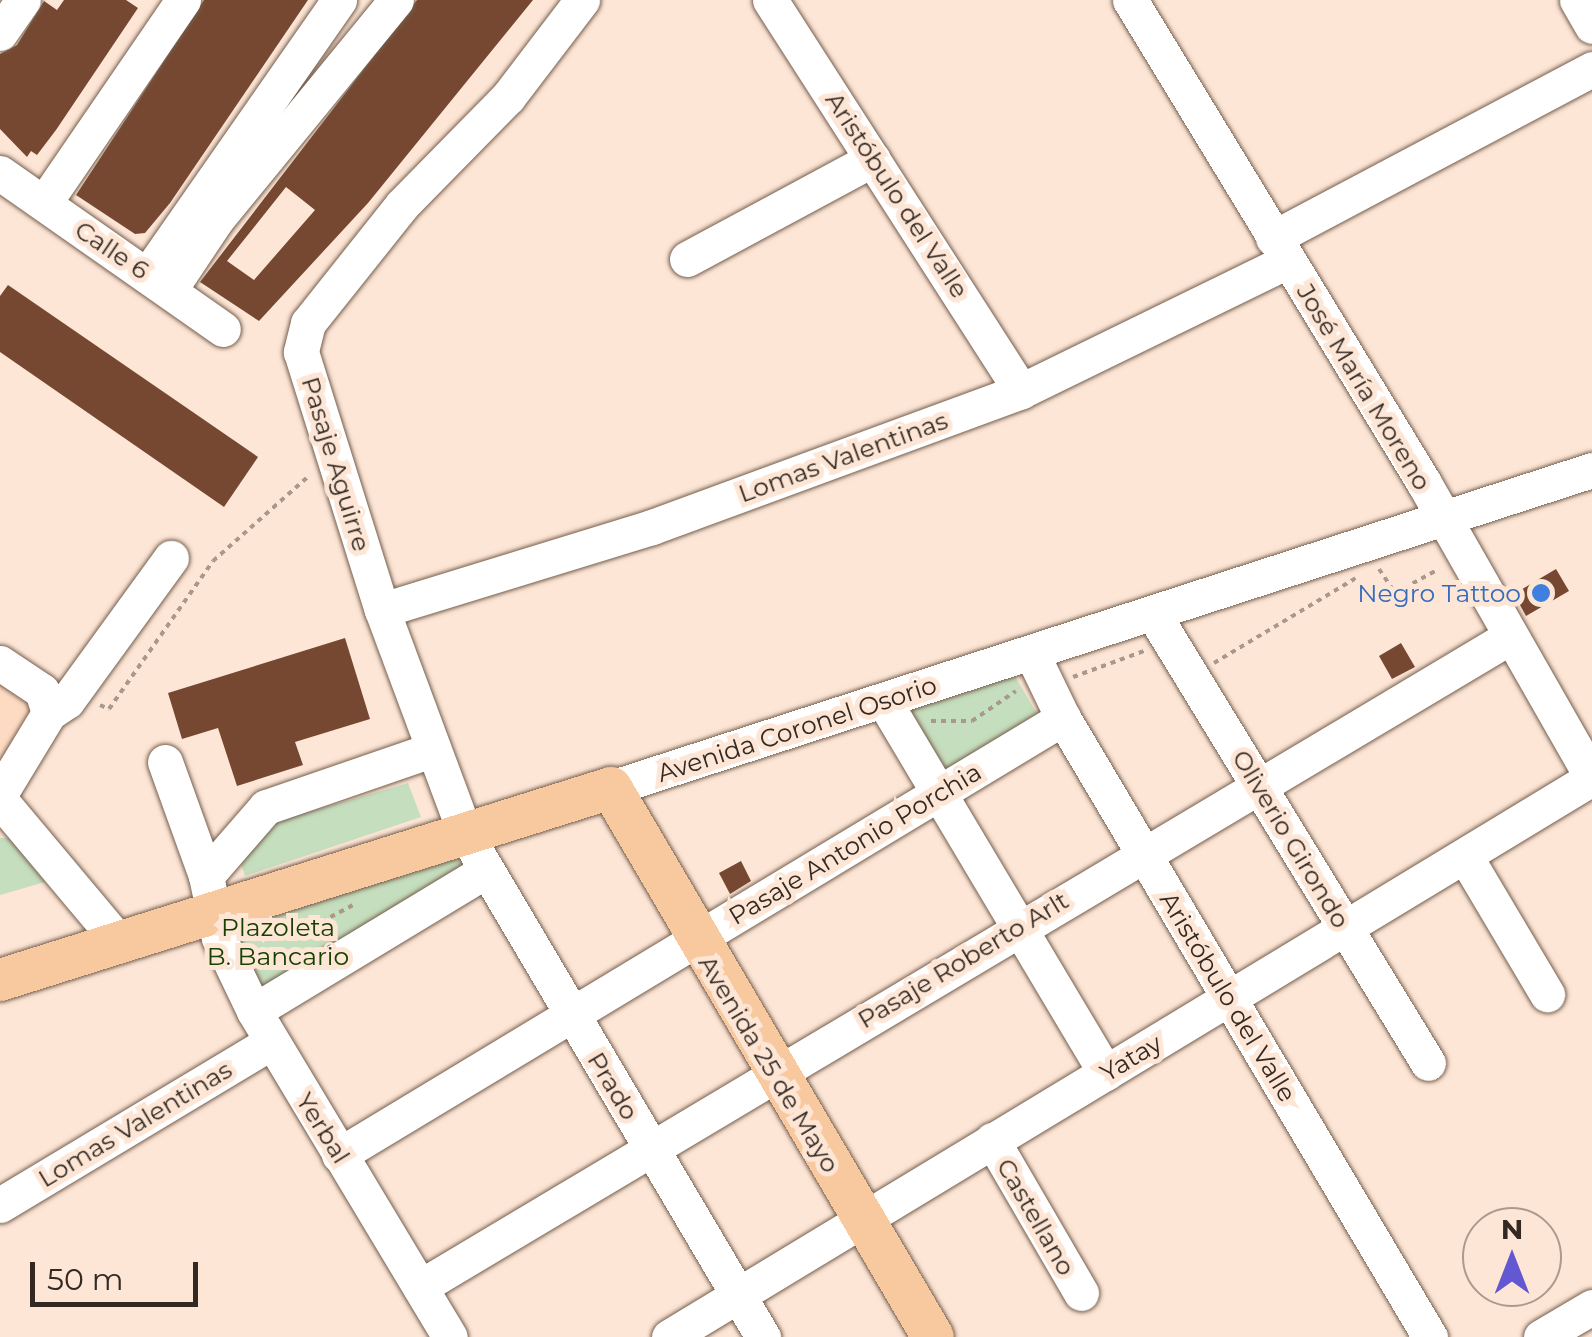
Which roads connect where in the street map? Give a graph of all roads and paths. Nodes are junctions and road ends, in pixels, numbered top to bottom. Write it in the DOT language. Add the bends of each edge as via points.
graph roads {
  1 [pos="22,0"];
  2 [pos="183,0"];
  3 [pos="339,0"];
  4 [pos="396,0"];
  5 [pos="582,0"];
  6 [pos="770,0"];
  7 [pos="1130,0"];
  8 [pos="1577,0"];
  9 [pos="1592,26"];
  10 [pos="0,33"];
  11 [pos="1592,69"];
  12 [pos="872,159"];
  13 [pos="0,173"];
  14 [pos="44,203"];
  15 [pos="1280,250"];
  16 [pos="687,259"];
  17 [pos="159,282"];
  18 [pos="223,328"];
  19 [pos="1022,391"];
  20 [pos="333,455"];
  21 [pos="1592,470"];
  22 [pos="1442,516"];
  23 [pos="1462,557"];
  24 [pos="172,558"];
  25 [pos="382,610"];
  26 [pos="1163,628"];
  27 [pos="1508,638"];
  28 [pos="0,663"];
  29 [pos="1192,676"];
  30 [pos="1048,688"];
  31 [pos="62,702"];
  32 [pos="888,710"];
  33 [pos="432,750"];
  34 [pos="165,762"];
  35 [pos="1592,777"];
  36 [pos="1256,784"];
  37 [pos="611,788"];
  38 [pos="936,795"];
  39 [pos="0,797"];
  40 [pos="465,833"];
  41 [pos="1141,852"];
  42 [pos="1465,856"];
  43 [pos="484,872"];
  44 [pos="209,894"];
  45 [pos="1018,926"];
  46 [pos="1345,928"];
  47 [pos="695,940"];
  48 [pos="119,942"];
  49 [pos="0,980"];
  50 [pos="1547,994"];
  51 [pos="1230,999"];
  52 [pos="254,1011"];
  53 [pos="572,1016"];
  54 [pos="270,1043"];
  55 [pos="1428,1063"];
  56 [pos="1106,1072"];
  57 [pos="776,1074"];
  58 [pos="992,1140"];
  59 [pos="651,1151"];
  60 [pos="340,1155"];
  61 [pos="0,1205"];
  62 [pos="862,1219"];
  63 [pos="420,1287"];
  64 [pos="1081,1293"];
  65 [pos="737,1294"];
  66 [pos="1592,1306"];
  67 [pos="450,1337"];
  68 [pos="668,1337"];
  69 [pos="763,1337"];
  70 [pos="932,1337"];
  71 [pos="1430,1337"];
  72 [pos="1541,1337"];
  1 -- 10 [label="street"];
  2 -- 14 [label="street"];
  3 -- 17 [label="street"];
  4 -- 17 [label="street"];
  5 -- 20 [label="street, Pasaje Aguirre" via="508,97 414,191 308,323 301,352"];
  6 -- 12 [label="street, Aristóbulo del Valle"];
  7 -- 15 [label="street, José María Moreno"];
  8 -- 9 [label="street"];
  11 -- 15 [label="street, Lomas Valentinas"];
  12 -- 16 [label="street"];
  12 -- 19 [label="street, Aristóbulo del Valle"];
  13 -- 14 [label="street, Calle 6"];
  14 -- 17 [label="street, Calle 6"];
  15 -- 19 [label="street, Lomas Valentinas"];
  15 -- 22 [label="street, José María Moreno"];
  17 -- 18 [label="street, Calle 6"];
  19 -- 25 [label="street, Lomas Valentinas" via="680,517"];
  20 -- 25 [label="street, Pasaje Aguirre"];
  20 -- 31 [label="path" via="213,561 109,710"];
  21 -- 22 [label="street, Avenida Coronel Osorio"];
  22 -- 23 [label="street, José María Moreno"];
  22 -- 26 [label="street, Avenida Coronel Osorio"];
  23 -- 27 [label="street, José María Moreno"];
  23 -- 29 [label="path" via="1394,593 1379,569 1353,580"];
  24 -- 31 [label="street"];
  25 -- 33 [label="street, Pasaje Aguirre"];
  26 -- 29 [label="street, Oliverio Girondo"];
  26 -- 30 [label="street, Avenida Coronel Osorio"];
  26 -- 30 [label="path"];
  27 -- 35 [label="street, José María Moreno"];
  27 -- 36 [label="street, Pasaje Roberto Arlt"];
  28 -- 31 [label="street"];
  29 -- 36 [label="street, Oliverio Girondo"];
  30 -- 32 [label="street, Avenida Coronel Osorio"];
  30 -- 32 [label="path" via="1014,692 972,721"];
  30 -- 38 [label="street, Pasaje Antonio Porchia"];
  30 -- 41 [label="street, Aristóbulo del Valle"];
  31 -- 39 [label="street"];
  32 -- 37 [label="street, Avenida Coronel Osorio"];
  32 -- 38 [label="street"];
  33 -- 40 [label="street, Pasaje Aguirre"];
  33 -- 44 [label="street" via="266,807"];
  34 -- 44 [label="street, Yerbal"];
  35 -- 42 [label="street, Yatay"];
  36 -- 41 [label="street, Pasaje Roberto Arlt"];
  36 -- 46 [label="street, Oliverio Girondo"];
  37 -- 40 [label="main road, Avenida Coronel Osorio"];
  37 -- 47 [label="main road, Avenida 25 de Mayo"];
  38 -- 45 [label="street"];
  38 -- 47 [label="street, Pasaje Antonio Porchia"];
  39 -- 48 [label="street"];
  40 -- 43 [label="street, Prado"];
  40 -- 44 [label="main road, Avenida Coronel Osorio"];
  41 -- 45 [label="street, Pasaje Roberto Arlt"];
  41 -- 51 [label="street, Aristóbulo del Valle"];
  42 -- 46 [label="street, Yatay"];
  42 -- 50 [label="street"];
  43 -- 52 [label="street"];
  43 -- 53 [label="street, Prado"];
  44 -- 48 [label="main road, Avenida Coronel Osorio"];
  44 -- 52 [label="street, Yerbal"];
  45 -- 56 [label="street"];
  45 -- 57 [label="street, Pasaje Roberto Arlt"];
  46 -- 51 [label="street, Yatay"];
  46 -- 55 [label="street, Oliverio Girondo"];
  47 -- 53 [label="street, Pasaje Antonio Porchia"];
  47 -- 57 [label="main road, Avenida 25 de Mayo"];
  48 -- 49 [label="main road, Avenida Coronel Osorio"];
  51 -- 56 [label="street, Yatay"];
  51 -- 71 [label="street, Aristóbulo del Valle"];
  52 -- 54 [label="street, Yerbal"];
  53 -- 59 [label="street, Prado"];
  53 -- 60 [label="street, Pasaje Antonio Porchia"];
  54 -- 60 [label="street, Yerbal"];
  54 -- 61 [label="street, Lomas Valentinas"];
  56 -- 58 [label="street, Yatay"];
  57 -- 59 [label="street, Pasaje Roberto Arlt"];
  57 -- 62 [label="main road, Avenida 25 de Mayo"];
  58 -- 62 [label="street, Yatay"];
  58 -- 64 [label="street, Castellano"];
  59 -- 63 [label="street, Pasaje Roberto Arlt"];
  59 -- 65 [label="street, Prado"];
  60 -- 63 [label="street, Yerbal"];
  62 -- 65 [label="street, Yatay"];
  62 -- 70 [label="main road, Avenida 25 de Mayo"];
  63 -- 67 [label="street, Yerbal"];
  65 -- 68 [label="street, Yatay"];
  65 -- 69 [label="street, Prado"];
  66 -- 72 [label="street"];
}
